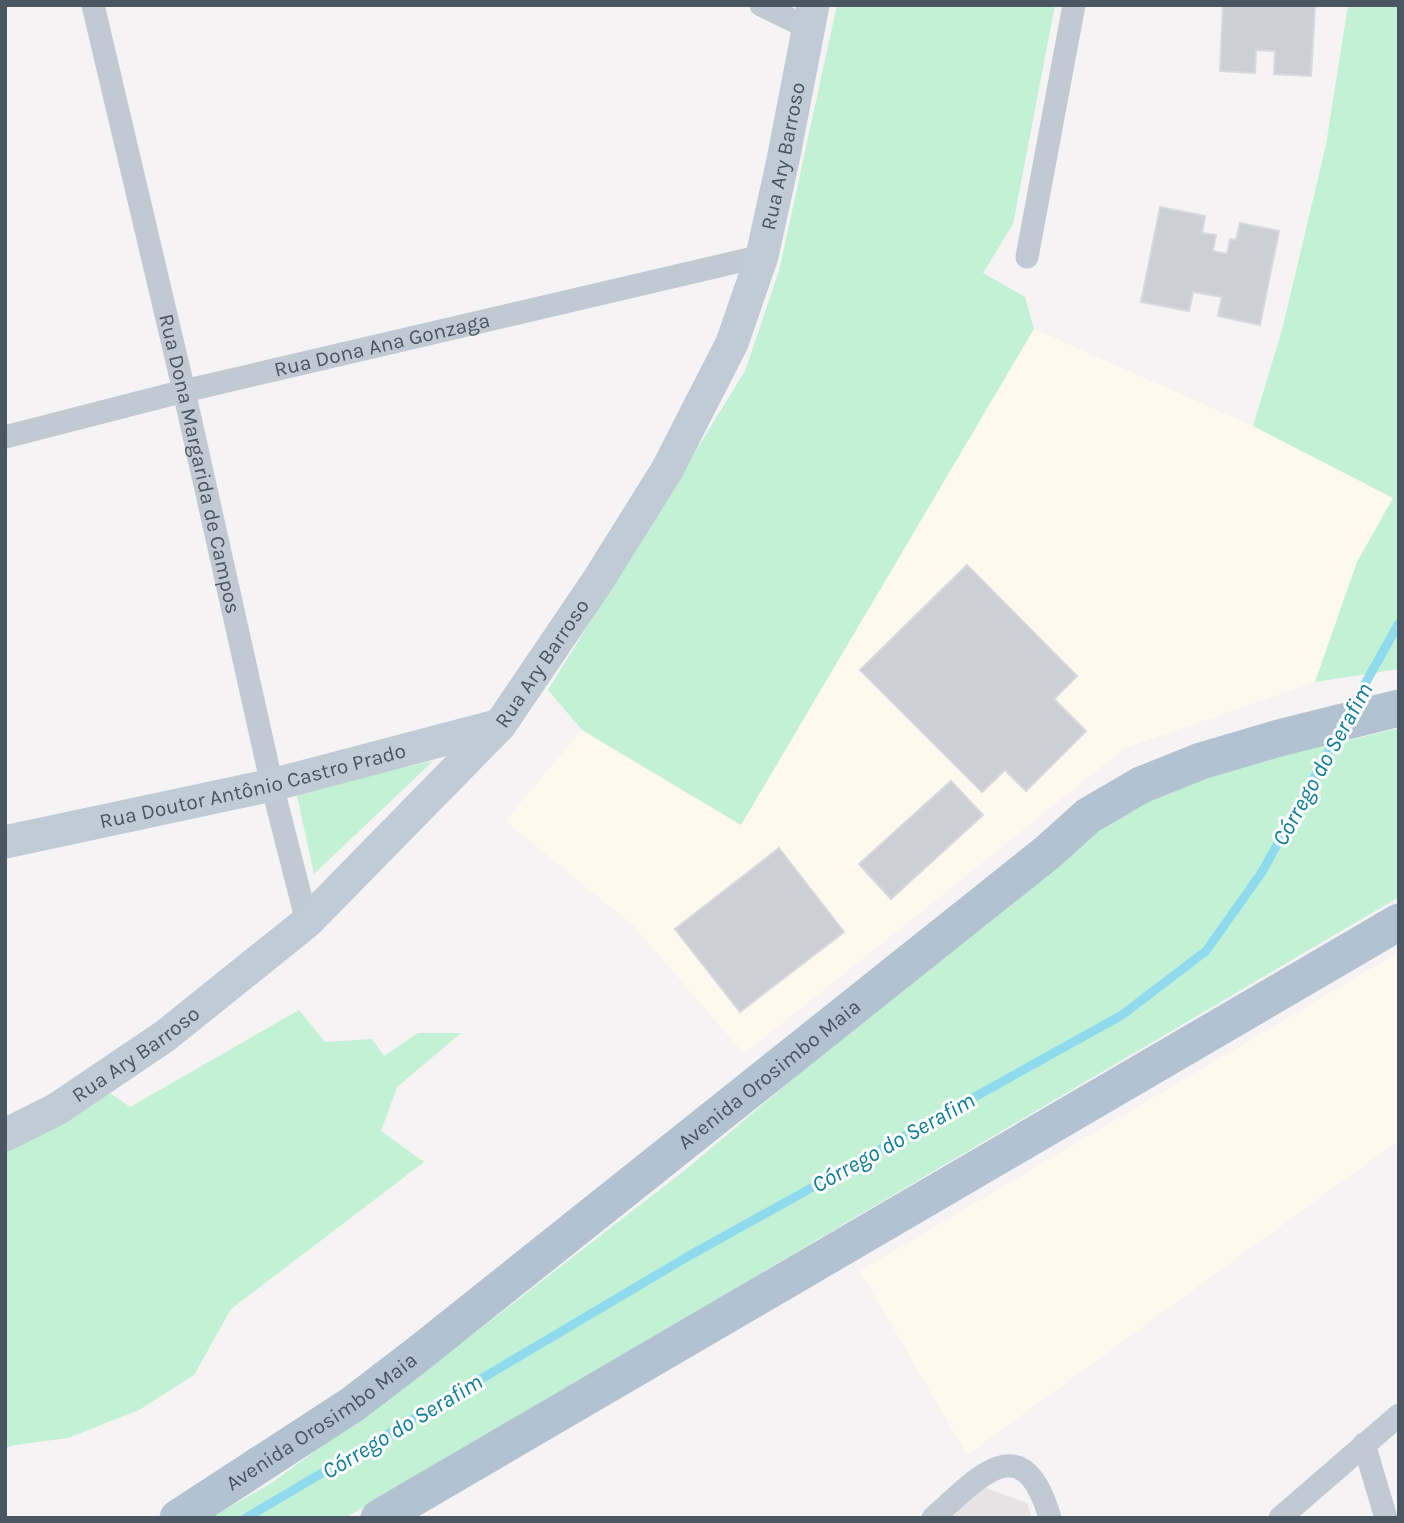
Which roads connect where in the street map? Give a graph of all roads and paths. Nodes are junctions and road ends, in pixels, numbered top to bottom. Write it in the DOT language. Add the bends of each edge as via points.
graph roads {
  1 [pos="93,5"];
  2 [pos="761,5"];
  3 [pos="1074,5"];
  4 [pos="811,16"];
  5 [pos="762,256"];
  6 [pos="1027,257"];
  7 [pos="184,391"];
  8 [pos="5,437"];
  9 [pos="1388,710"];
  10 [pos="500,725"];
  11 [pos="272,785"];
  12 [pos="5,842"];
  13 [pos="307,922"];
  14 [pos="1399,922"];
  15 [pos="5,1135"];
  16 [pos="1399,1415"];
  17 [pos="1364,1444"];
  18 [pos="178,1518"];
  19 [pos="379,1518"];
  20 [pos="933,1518"];
  21 [pos="1050,1518"];
  22 [pos="1280,1518"];
  23 [pos="1386,1518"];
  1 -- 7 [label="street, Rua Dona Margarida de Campos"];
  2 -- 4 [label="street"];
  3 -- 6 [label="street"];
  4 -- 5 [label="main road, Rua Ary Barroso"];
  5 -- 7 [label="street, Rua Dona Ana Gonzaga"];
  5 -- 10 [label="main road, Rua Ary Barroso" via="732,343 667,470"];
  7 -- 8 [label="street, Rua Dona Ana Gonzaga"];
  7 -- 11 [label="street, Rua Dona Margarida de Campos"];
  9 -- 18 [label="main road, Avenida Orosimbo Maia" via="1201,761 1141,785 1088,816 417,1355 353,1404"];
  10 -- 11 [label="main road, Rua Doutor Antônio Castro Prado"];
  10 -- 13 [label="main road, Rua Ary Barroso"];
  11 -- 12 [label="main road, Rua Doutor Antônio Castro Prado"];
  11 -- 13 [label="street, Rua Dona Margarida de Campos"];
  13 -- 15 [label="main road, Rua Ary Barroso" via="165,1036 57,1109"];
  14 -- 19 [label="main road"];
  16 -- 17 [label="street"];
  17 -- 22 [label="street"];
  17 -- 23 [label="street"];
  20 -- 21 [label="street" via="980,1476 1018,1466 1032,1475"];
}
